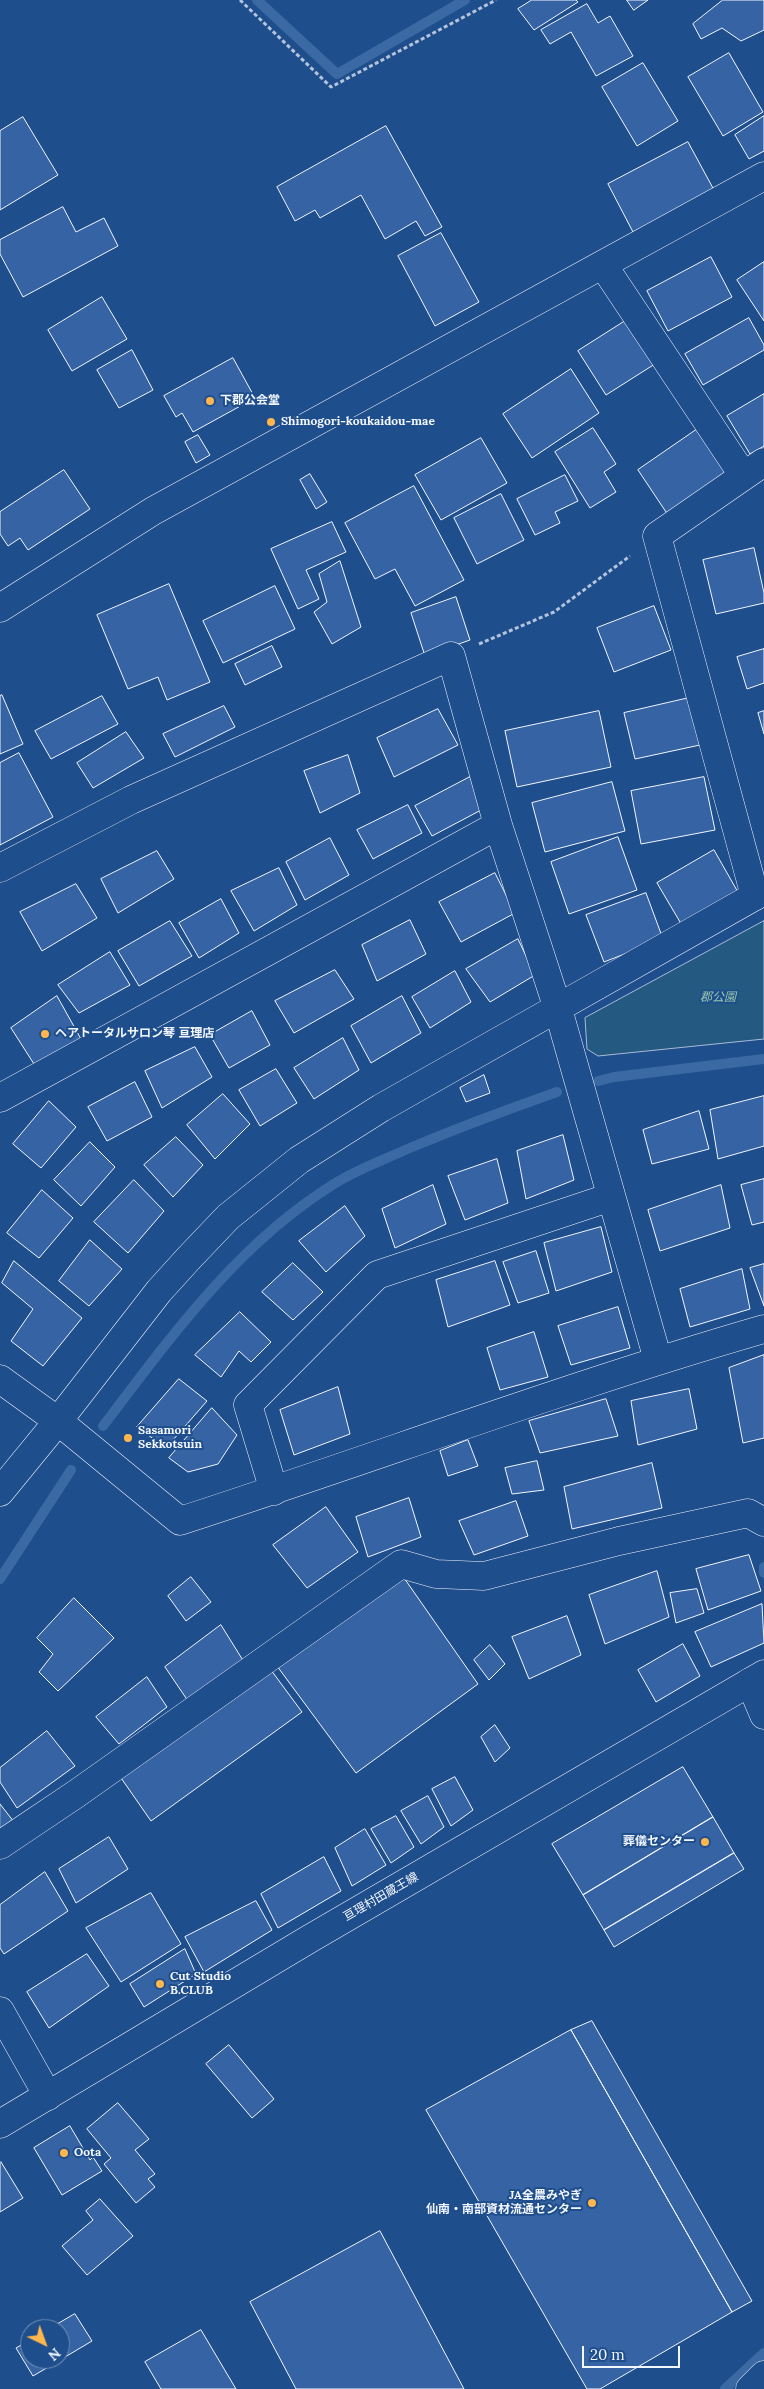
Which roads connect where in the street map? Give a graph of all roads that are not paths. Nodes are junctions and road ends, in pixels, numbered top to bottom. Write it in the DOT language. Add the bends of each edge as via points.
graph roads {
  1 [pos="764,176"];
  2 [pos="602,265"];
  3 [pos="754,469"];
  4 [pos="0,608"];
  5 [pos="498,826"];
  6 [pos="0,868"];
  7 [pos="759,894"];
  8 [pos="558,1009"];
  9 [pos="0,1098"];
  10 [pos="611,1197"];
  11 [pos="764,1329"];
  12 [pos="658,1360"];
  13 [pos="0,1379"];
  14 [pos="58,1422"];
  15 [pos="274,1491"];
  16 [pos="0,1492"];
  17 [pos="764,1522"];
  18 [pos="757,1678"];
  19 [pos="764,1715"];
  20 [pos="0,1845"];
  21 [pos="0,2011"];
  22 [pos="48,2096"];
  23 [pos="0,2124"];
  24 [pos="764,2375"];
  25 [pos="750,2389"];
  1 -- 2 [label="street"];
  2 -- 3 [label="street"];
  2 -- 4 [label="street" via="153,511"];
  3 -- 7 [label="street" via="657,536"];
  5 -- 6 [label="street" via="451,656 131,800"];
  5 -- 8 [label="street"];
  5 -- 9 [label="street"];
  7 -- 8 [label="street"];
  8 -- 10 [label="street"];
  8 -- 14 [label="street" via="373,1113 299,1160 228,1217 159,1291"];
  10 -- 12 [label="street"];
  10 -- 15 [label="street" via="377,1275 248,1405"];
  11 -- 12 [label="street"];
  12 -- 15 [label="street"];
  13 -- 14 [label="street"];
  14 -- 15 [label="street" via="180,1521"];
  14 -- 16 [label="street"];
  17 -- 20 [label="street" via="748,1513 619,1541 484,1576 436,1574 400,1564"];
  18 -- 19 [label="street"];
  18 -- 22 [label="street, 亘理村田蔵王線" via="311,1938"];
  21 -- 22 [label="street"];
  22 -- 23 [label="street, 亘理村田蔵王線"];
  24 -- 25 [label="street"];
}
